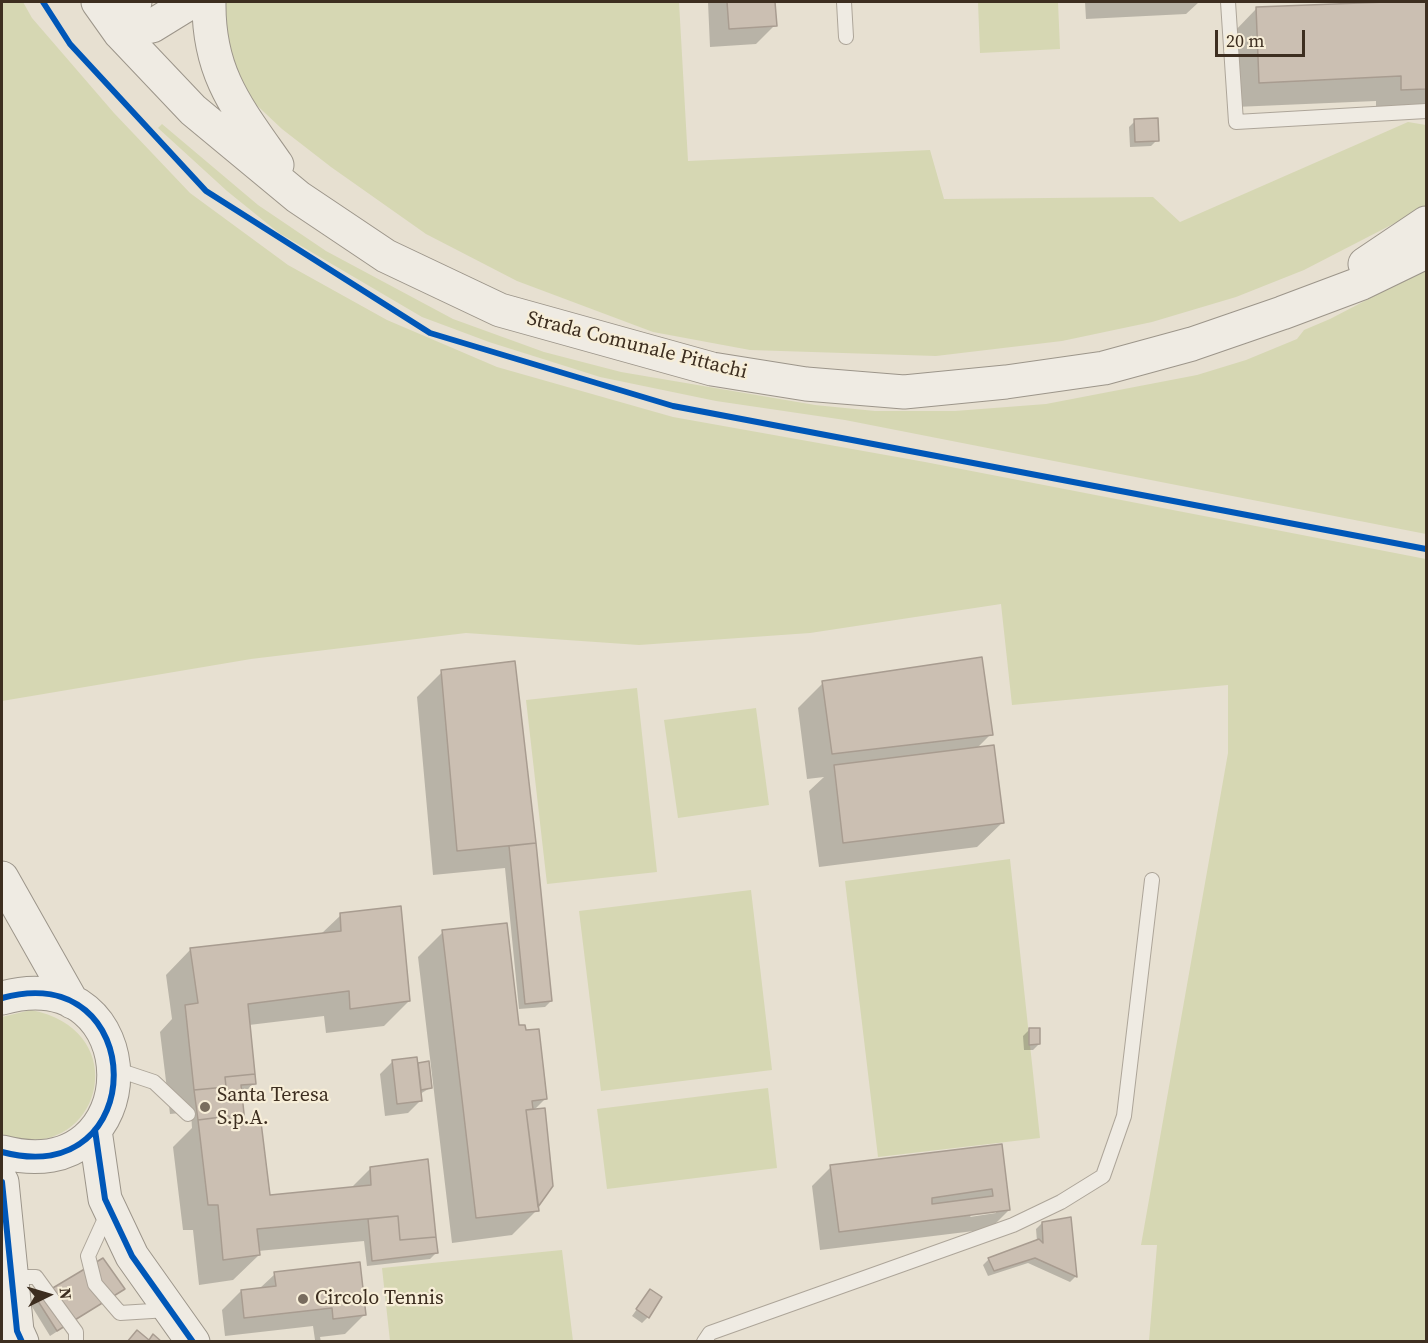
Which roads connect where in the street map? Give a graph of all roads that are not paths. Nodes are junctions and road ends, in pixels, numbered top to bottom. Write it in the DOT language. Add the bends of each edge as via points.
graph roads {
  1 [pos="98,2"];
  2 [pos="135,2"];
  3 [pos="191,2"];
  4 [pos="209,2"];
  5 [pos="844,2"];
  6 [pos="1228,2"];
  7 [pos="120,33"];
  8 [pos="846,38"];
  9 [pos="1426,111"];
  10 [pos="298,197"];
  11 [pos="1426,223"];
  12 [pos="1426,252"];
  13 [pos="1311,300"];
  14 [pos="2,878"];
  15 [pos="1152,879"];
  16 [pos="2,998"];
  17 [pos="72,1002"];
  18 [pos="115,1069"];
  19 [pos="188,1114"];
  20 [pos="95,1130"];
  21 [pos="2,1152"];
  22 [pos="2,1182"];
  23 [pos="110,1209"];
  24 [pos="12,1277"];
  25 [pos="170,1310"];
  26 [pos="22,1341"];
  27 [pos="76,1341"];
  28 [pos="193,1341"];
  29 [pos="704,1341"];
  1 -- 7 [label="street, Strada Comunale Pittachi"];
  2 -- 7 [label="street"];
  3 -- 7 [label="street" via="152,26"];
  4 -- 10 [label="street" via="214,55 228,93"];
  5 -- 8 [label="lane"];
  6 -- 9 [label="lane" via="1236,122"];
  7 -- 10 [label="street, Strada Comunale Pittachi" via="193,110"];
  10 -- 13 [label="street, Strada Comunale Pittachi" via="386,256 500,310 712,369 806,384 904,392 1104,368 1192,344"];
  11 -- 13 [label="street"];
  12 -- 13 [label="street" via="1362,283"];
  14 -- 17 [label="street"];
  15 -- 29 [label="lane" via="1124,1116 1103,1176 1013,1225 710,1334"];
  16 -- 17 [label="street" via="22,992 48,993"];
  17 -- 18 [label="street" via="102,1030"];
  18 -- 19 [label="lane" via="154,1082"];
  18 -- 20 [label="street" via="114,1091"];
  20 -- 21 [label="street" via="75,1147 50,1156 24,1158"];
  20 -- 23 [label="street" via="105,1199"];
  22 -- 24 [label="street"];
  23 -- 25 [label="street" via="132,1256"];
  23 -- 25 [label="lane" via="88,1256 95,1284 120,1313"];
  24 -- 26 [label="street" via="17,1331"];
  24 -- 27 [label="lane" via="36,1277 76,1332"];
  25 -- 28 [label="street"];
}
